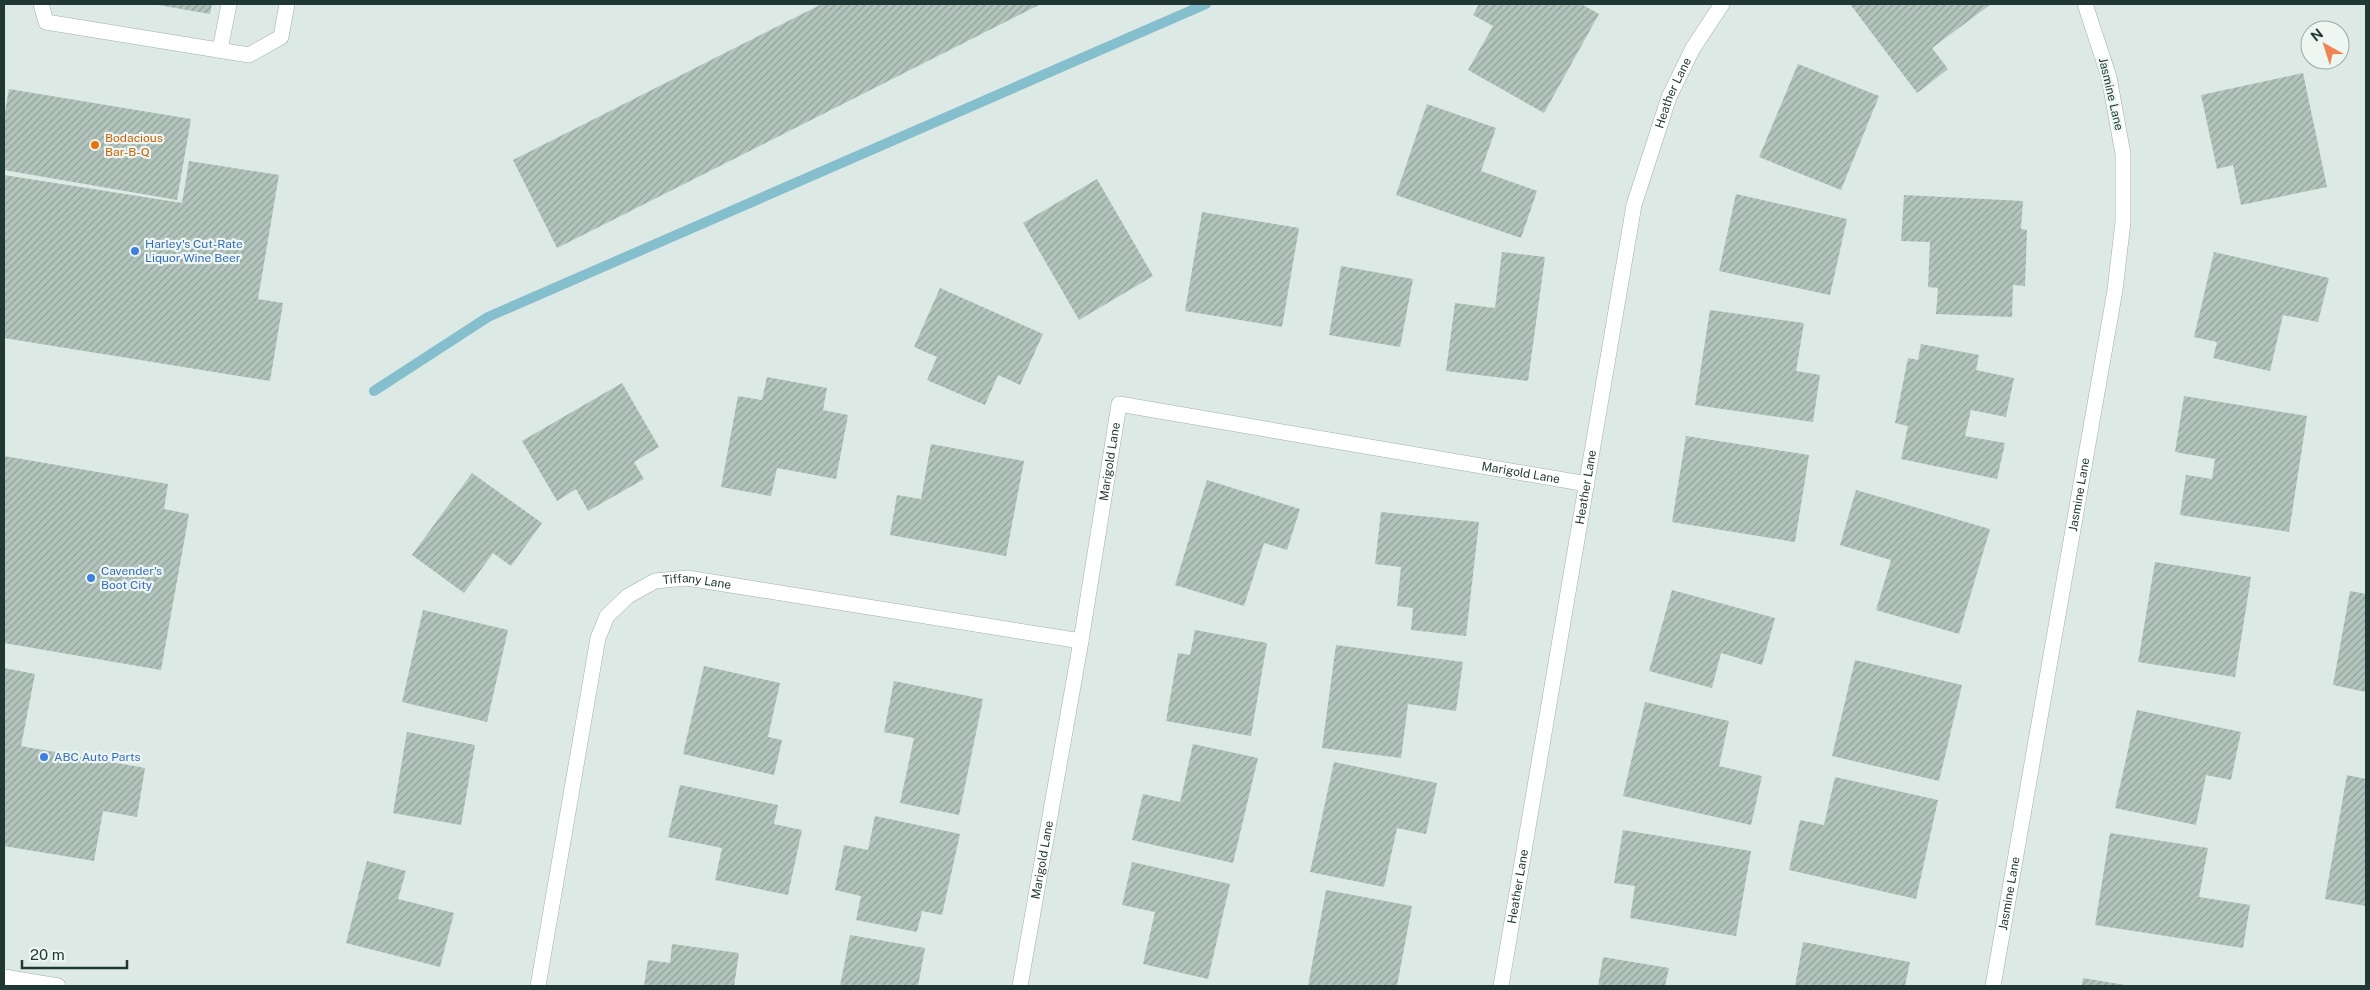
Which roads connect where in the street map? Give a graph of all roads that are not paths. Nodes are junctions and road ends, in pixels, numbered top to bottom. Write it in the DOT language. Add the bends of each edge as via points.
graph roads {
  1 [pos="41,4"];
  2 [pos="229,4"];
  3 [pos="287,4"];
  4 [pos="1722,4"];
  5 [pos="2085,4"];
  6 [pos="220,50"];
  7 [pos="1586,484"];
  8 [pos="1081,641"];
  9 [pos="4,977"];
  10 [pos="18,983"];
  11 [pos="58,986"];
  12 [pos="538,986"];
  13 [pos="1020,986"];
  14 [pos="1501,986"];
  15 [pos="1993,986"];
  1 -- 6 [label="street" via="46,22"];
  2 -- 6 [label="street"];
  3 -- 6 [label="street" via="281,37 249,55"];
  4 -- 7 [label="street, Heather Lane" via="1693,48 1669,97 1634,205"];
  5 -- 15 [label="street, Jasmine Lane" via="2108,77 2123,154 2123,222 2116,290"];
  7 -- 8 [label="street, Marigold Lane" via="1119,404"];
  7 -- 14 [label="street, Heather Lane"];
  8 -- 12 [label="street, Tiffany Lane" via="687,578 655,581 628,596 607,616 598,638"];
  8 -- 13 [label="street, Marigold Lane"];
  9 -- 10 [label="street"];
  10 -- 11 [label="street"];
}
